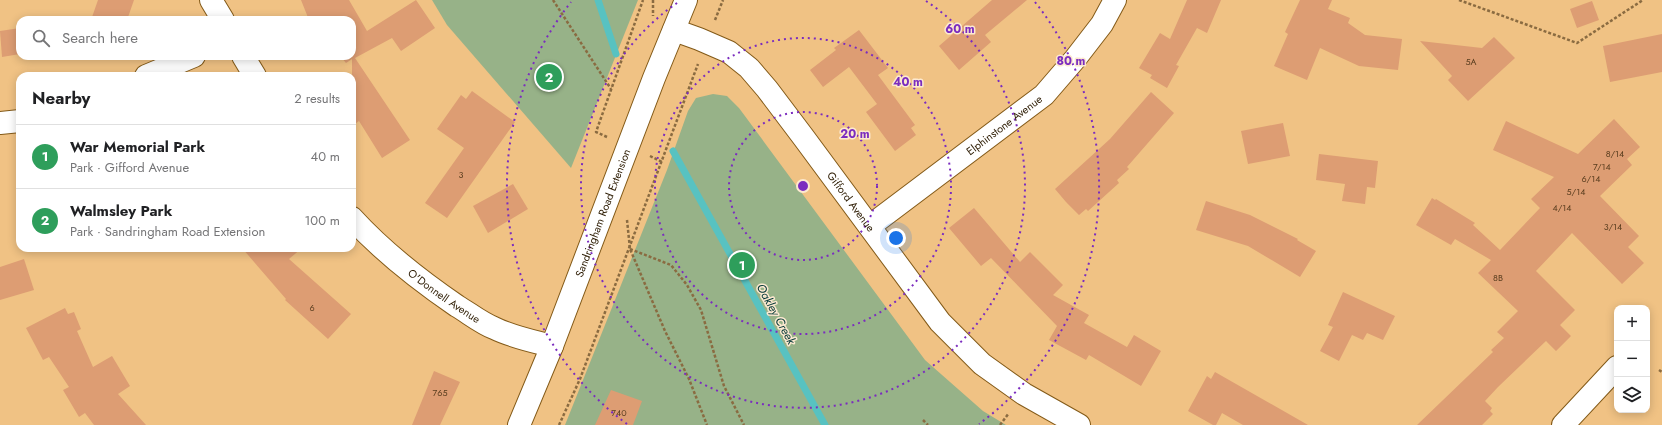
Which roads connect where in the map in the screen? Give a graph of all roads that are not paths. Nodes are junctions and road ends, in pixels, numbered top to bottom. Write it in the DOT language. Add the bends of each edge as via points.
graph roads {
  1 [pos="211,0"];
  2 [pos="686,0"];
  3 [pos="1115,0"];
  4 [pos="221,16"];
  5 [pos="674,30"];
  6 [pos="184,60"];
  7 [pos="245,60"];
  8 [pos="156,72"];
  9 [pos="253,72"];
  10 [pos="16,121"];
  11 [pos="0,123"];
  12 [pos="356,222"];
  13 [pos="870,226"];
  14 [pos="552,346"];
  15 [pos="1614,371"];
  16 [pos="519,425"];
  17 [pos="1078,425"];
  18 [pos="1563,425"];
  1 -- 4 [label="street"];
  2 -- 5 [label="street, Sandringham Road Extension"];
  3 -- 13 [label="street, Elphinstone Avenue" via="1102,24 1044,95"];
  5 -- 13 [label="street, Gifford Avenue" via="728,52 749,68"];
  5 -- 14 [label="street, Sandringham Road Extension"];
  6 -- 8 [label="street"];
  7 -- 9 [label="street"];
  10 -- 11 [label="street"];
  12 -- 14 [label="street, O'Donnell Avenue" via="392,257 428,286 492,328"];
  13 -- 17 [label="street, Gifford Avenue" via="940,322 982,364 1024,394"];
  14 -- 16 [label="street, Sandringham Road Extension"];
  15 -- 18 [label="street"];
}
